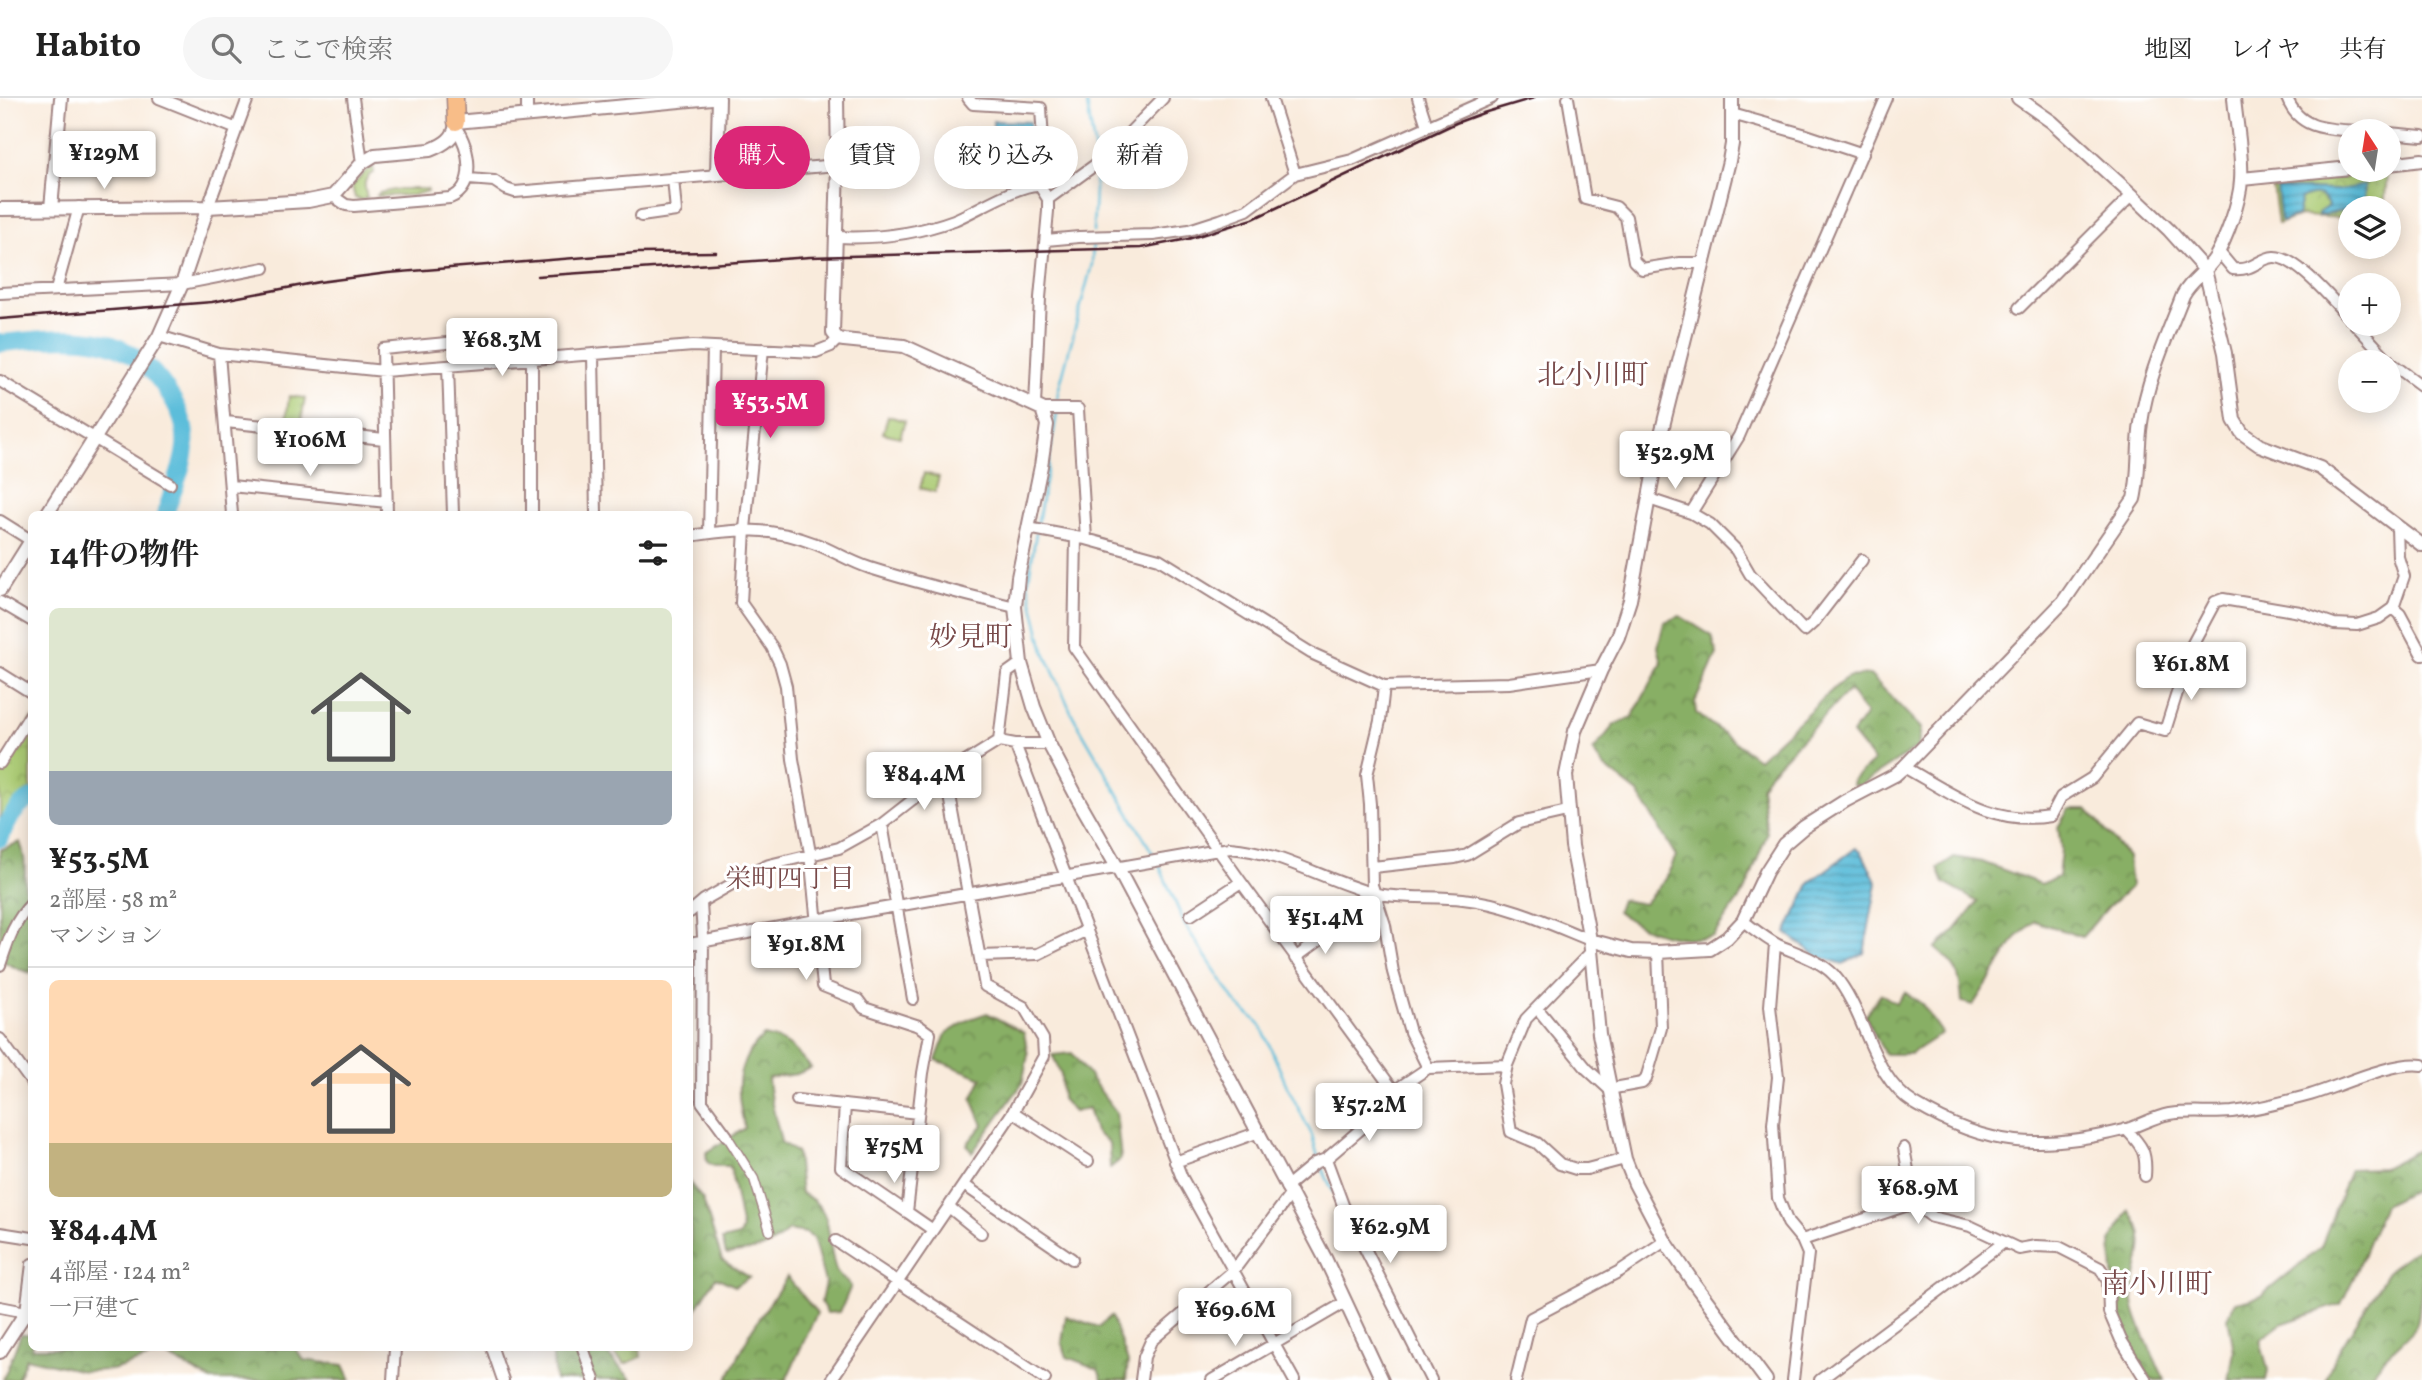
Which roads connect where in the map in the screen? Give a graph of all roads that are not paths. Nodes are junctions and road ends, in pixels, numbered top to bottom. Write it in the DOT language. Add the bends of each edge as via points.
graph roads {
  1 [pos="61,98"];
  2 [pos="159,98"];
  3 [pos="248,98"];
  4 [pos="353,98"];
  5 [pos="455,98"];
  6 [pos="527,98"];
  7 [pos="712,98"];
  8 [pos="719,98"];
  9 [pos="837,98"];
  10 [pos="968,98"];
  11 [pos="1163,98"];
  12 [pos="1271,98"];
  13 [pos="1418,98"];
  14 [pos="1492,98"];
  15 [pos="1568,98"];
  16 [pos="1732,98"];
  17 [pos="1886,98"];
  18 [pos="2018,98"];
  19 [pos="2234,98"];
  20 [pos="2287,98"];
  21 [pos="597,103"];
  22 [pos="1732,114"];
  23 [pos="527,115"];
  24 [pos="456,125"];
  25 [pos="718,126"];
  26 [pos="837,126"];
  27 [pos="1042,126"];
  28 [pos="1427,126"];
  29 [pos="237,129"];
  30 [pos="2338,129"];
  31 [pos="2401,134"];
  32 [pos="2422,136"];
  33 [pos="1863,154"];
  34 [pos="2422,160"];
  35 [pos="2401,162"];
  36 [pos="362,163"];
  37 [pos="2338,168"];
  38 [pos="714,174"];
  39 [pos="1295,174"];
  40 [pos="673,178"];
  41 [pos="468,179"];
  42 [pos="2242,179"];
  43 [pos="837,189"];
  44 [pos="1021,189"];
  45 [pos="1042,189"];
  46 [pos="2132,195"];
  47 [pos="333,196"];
  48 [pos="1048,199"];
  49 [pos="79,207"];
  50 [pos="208,207"];
  51 [pos="51,208"];
  52 [pos="0,209"];
  53 [pos="641,216"];
  54 [pos="836,237"];
  55 [pos="1045,240"];
  56 [pos="2218,251"];
  57 [pos="1704,263"];
  58 [pos="264,268"];
  59 [pos="2205,271"];
  60 [pos="182,284"];
  61 [pos="56,290"];
  62 [pos="0,293"];
  63 [pos="2338,306"];
  64 [pos="2019,308"];
  65 [pos="159,336"];
  66 [pos="2366,336"];
  67 [pos="838,339"];
  68 [pos="713,346"];
  69 [pos="763,348"];
  70 [pos="219,354"];
  71 [pos="593,355"];
  72 [pos="532,360"];
  73 [pos="492,363"];
  74 [pos="448,366"];
  75 [pos="384,371"];
  76 [pos="0,381"];
  77 [pos="2422,386"];
  78 [pos="1039,407"];
  79 [pos="226,422"];
  80 [pos="96,438"];
  81 [pos="384,439"];
  82 [pos="170,484"];
  83 [pos="231,486"];
  84 [pos="1649,499"];
  85 [pos="387,502"];
  86 [pos="49,511"];
  87 [pos="232,511"];
  88 [pos="387,511"];
  89 [pos="453,511"];
  90 [pos="532,511"];
  91 [pos="596,511"];
  92 [pos="1691,513"];
  93 [pos="0,521"];
  94 [pos="746,528"];
  95 [pos="1028,528"];
  96 [pos="2397,528"];
  97 [pos="709,533"];
  98 [pos="693,536"];
  99 [pos="28,538"];
  100 [pos="1081,538"];
  101 [pos="28,545"];
  102 [pos="2422,545"];
  103 [pos="1862,560"];
  104 [pos="0,590"];
  105 [pos="0,602"];
  106 [pos="1015,607"];
  107 [pos="2393,608"];
  108 [pos="28,619"];
  109 [pos="2422,655"];
  110 [pos="1021,663"];
  111 [pos="1601,670"];
  112 [pos="0,673"];
  113 [pos="1384,686"];
  114 [pos="28,690"];
  115 [pos="28,718"];
  116 [pos="999,741"];
  117 [pos="1015,744"];
  118 [pos="1049,744"];
  119 [pos="0,763"];
  120 [pos="1904,767"];
  121 [pos="946,774"];
  122 [pos="1567,811"];
  123 [pos="882,824"];
  124 [pos="1217,849"];
  125 [pos="810,853"];
  126 [pos="1117,867"];
  127 [pos="1373,867"];
  128 [pos="1067,876"];
  129 [pos="1241,882"];
  130 [pos="968,893"];
  131 [pos="1374,893"];
  132 [pos="701,903"];
  133 [pos="28,906"];
  134 [pos="898,906"];
  135 [pos="693,910"];
  136 [pos="1191,915"];
  137 [pos="816,920"];
  138 [pos="1743,921"];
  139 [pos="1336,928"];
  140 [pos="1087,930"];
  141 [pos="702,943"];
  142 [pos="693,944"];
  143 [pos="1775,944"];
  144 [pos="1590,946"];
  145 [pos="1658,952"];
  146 [pos="980,956"];
  147 [pos="1296,958"];
  148 [pos="0,965"];
  149 [pos="913,999"];
  150 [pos="1537,1008"];
  151 [pos="0,1039"];
  152 [pos="1507,1065"];
  153 [pos="2422,1065"];
  154 [pos="1428,1068"];
  155 [pos="28,1078"];
  156 [pos="1609,1089"];
  157 [pos="1394,1091"];
  158 [pos="797,1100"];
  159 [pos="702,1101"];
  160 [pos="693,1102"];
  161 [pos="845,1105"];
  162 [pos="1013,1112"];
  163 [pos="918,1113"];
  164 [pos="2126,1129"];
  165 [pos="1259,1132"];
  166 [pos="727,1136"];
  167 [pos="1904,1149"];
  168 [pos="1326,1159"];
  169 [pos="1625,1159"];
  170 [pos="1088,1161"];
  171 [pos="1175,1162"];
  172 [pos="2145,1176"];
  173 [pos="964,1185"];
  174 [pos="1288,1191"];
  175 [pos="1914,1203"];
  176 [pos="948,1207"];
  177 [pos="907,1212"];
  178 [pos="933,1230"];
  179 [pos="770,1231"];
  180 [pos="0,1233"];
  181 [pos="981,1233"];
  182 [pos="28,1237"];
  183 [pos="1802,1240"];
  184 [pos="836,1241"];
  185 [pos="1665,1241"];
  186 [pos="2003,1243"];
  187 [pos="1072,1259"];
  188 [pos="1234,1270"];
  189 [pos="899,1280"];
  190 [pos="1346,1302"];
  191 [pos="0,1307"];
  192 [pos="28,1312"];
  193 [pos="28,1313"];
  194 [pos="1273,1344"];
  195 [pos="395,1351"];
  196 [pos="493,1351"];
  197 [pos="584,1351"];
  198 [pos="0,1352"];
  199 [pos="835,1378"];
  200 [pos="1045,1379"];
  201 [pos="393,1380"];
  202 [pos="503,1380"];
  203 [pos="594,1380"];
  204 [pos="1141,1380"];
  205 [pos="1212,1380"];
  206 [pos="1294,1380"];
  207 [pos="1382,1380"];
  208 [pos="1432,1380"];
  209 [pos="1516,1380"];
  210 [pos="1766,1380"];
  211 [pos="1793,1380"];
  212 [pos="1820,1380"];
  213 [pos="2146,1380"];
  1 -- 51 [label="street"];
  2 -- 29 [label="street"];
  3 -- 29 [label="street"];
  4 -- 36 [label="street"];
  5 -- 24 [label="main road"];
  6 -- 23 [label="street"];
  7 -- 21 [label="street"];
  8 -- 25 [label="street"];
  9 -- 26 [label="street"];
  10 -- 27 [label="street" via="973,104 1041,108"];
  11 -- 48 [label="street" via="1106,157"];
  12 -- 39 [label="street"];
  13 -- 28 [label="street"];
  14 -- 28 [label="street"];
  15 -- 57 [label="street" via="1585,199 1616,207 1626,217 1633,261 1642,269"];
  16 -- 22 [label="street"];
  17 -- 33 [label="street"];
  18 -- 46 [label="street" via="2052,122"];
  19 -- 42 [label="street"];
  20 -- 30 [label="street" via="2298,116 2312,126"];
  21 -- 23 [label="street"];
  22 -- 33 [label="street"];
  22 -- 57 [label="street" via="1729,161"];
  23 -- 24 [label="street"];
  24 -- 36 [label="street" via="448,141 438,147 375,155"];
  24 -- 41 [label="street" via="463,138"];
  28 -- 39 [label="street" via="1352,160"];
  29 -- 50 [label="street"];
  31 -- 32 [label="street"];
  33 -- 92 [label="street" via="1739,436"];
  34 -- 35 [label="street"];
  36 -- 47 [label="street"];
  37 -- 42 [label="street"];
  38 -- 40 [label="street"];
  39 -- 55 [label="street" via="1247,210 1189,230"];
  40 -- 41 [label="street" via="515,192 494,181"];
  40 -- 53 [label="street" via="676,211"];
  41 -- 47 [label="street" via="464,189 450,198 354,206"];
  42 -- 56 [label="street"];
  43 -- 54 [label="street"];
  44 -- 54 [label="street" via="926,228 885,236"];
  45 -- 48 [label="street"];
  46 -- 59 [label="street"];
  46 -- 64 [label="street"];
  47 -- 50 [label="street"];
  48 -- 55 [label="street"];
  49 -- 50 [label="street"];
  49 -- 51 [label="street"];
  49 -- 61 [label="street"];
  50 -- 60 [label="street"];
  51 -- 52 [label="street"];
  54 -- 67 [label="street" via="831,326"];
  55 -- 78 [label="street"];
  56 -- 59 [label="street"];
  56 -- 63 [label="street" via="2233,269 2246,270 2272,257 2287,258"];
  57 -- 84 [label="street"];
  58 -- 60 [label="street"];
  59 -- 96 [label="street" via="2225,353 2234,420 2242,433 2259,445 2320,468"];
  59 -- 120 [label="street" via="2183,295 2156,366 2141,421 2134,499 2063,602"];
  60 -- 61 [label="street"];
  60 -- 65 [label="street"];
  61 -- 62 [label="street"];
  65 -- 70 [label="street"];
  65 -- 80 [label="street"];
  66 -- 77 [label="street"];
  67 -- 69 [label="street" via="816,352"];
  67 -- 78 [label="street" via="904,346"];
  68 -- 69 [label="street"];
  68 -- 71 [label="street"];
  68 -- 97 [label="street"];
  69 -- 94 [label="street"];
  70 -- 75 [label="street"];
  70 -- 79 [label="street"];
  71 -- 72 [label="street"];
  71 -- 91 [label="street"];
  72 -- 73 [label="street"];
  72 -- 90 [label="street"];
  73 -- 74 [label="street"];
  73 -- 75 [label="street" via="489,339 383,349"];
  74 -- 75 [label="street"];
  74 -- 89 [label="street"];
  75 -- 81 [label="street"];
  76 -- 80 [label="street"];
  78 -- 95 [label="street" via="1047,425"];
  78 -- 100 [label="street" via="1079,409"];
  79 -- 81 [label="street"];
  79 -- 83 [label="street"];
  80 -- 82 [label="street"];
  80 -- 86 [label="street"];
  81 -- 85 [label="street"];
  83 -- 85 [label="street"];
  83 -- 87 [label="street"];
  84 -- 92 [label="street"];
  84 -- 111 [label="street" via="1630,600"];
  85 -- 88 [label="street"];
  92 -- 103 [label="street" via="1737,550 1750,574 1804,631"];
  93 -- 99 [label="street"];
  94 -- 97 [label="street"];
  94 -- 106 [label="street" via="775,531 863,566"];
  94 -- 125 [label="street" via="741,603 780,664"];
  95 -- 100 [label="street"];
  95 -- 106 [label="street"];
  96 -- 102 [label="street"];
  96 -- 107 [label="street" via="2404,576"];
  97 -- 98 [label="street"];
  100 -- 113 [label="street" via="1159,559 1311,653"];
  100 -- 124 [label="street" via="1074,647"];
  101 -- 104 [label="street"];
  105 -- 108 [label="street"];
  106 -- 110 [label="street"];
  107 -- 109 [label="street"];
  107 -- 120 [label="street" via="2357,625 2334,624 2300,612 2223,598 2215,602 2192,645 2165,731 2137,723 2092,778 2061,797 2051,816 1989,813"];
  110 -- 116 [label="street" via="1007,673"];
  110 -- 118 [label="street"];
  111 -- 113 [label="street" via="1509,683"];
  111 -- 122 [label="street" via="1570,748"];
  112 -- 114 [label="street"];
  113 -- 127 [label="street" via="1367,775"];
  115 -- 119 [label="street"];
  116 -- 117 [label="street"];
  116 -- 121 [label="street"];
  117 -- 118 [label="street"];
  117 -- 128 [label="street"];
  118 -- 126 [label="street"];
  120 -- 138 [label="street" via="1804,827 1784,844"];
  121 -- 123 [label="street"];
  121 -- 130 [label="street"];
  122 -- 127 [label="street" via="1519,823 1467,855"];
  122 -- 144 [label="street"];
  123 -- 125 [label="street" via="839,848"];
  123 -- 134 [label="street"];
  124 -- 126 [label="street"];
  124 -- 129 [label="street"];
  124 -- 131 [label="street" via="1274,855"];
  125 -- 132 [label="street" via="753,872"];
  125 -- 137 [label="street"];
  126 -- 128 [label="street"];
  126 -- 165 [label="street"];
  127 -- 131 [label="street"];
  128 -- 130 [label="street"];
  128 -- 140 [label="street"];
  129 -- 136 [label="street"];
  129 -- 147 [label="street"];
  130 -- 134 [label="street"];
  130 -- 146 [label="street"];
  131 -- 144 [label="street" via="1495,904 1534,917"];
  131 -- 154 [label="street" via="1410,1032"];
  132 -- 135 [label="street"];
  132 -- 141 [label="street"];
  133 -- 148 [label="street" via="12,929"];
  134 -- 137 [label="street"];
  134 -- 149 [label="street"];
  137 -- 141 [label="street"];
  137 -- 163 [label="street" via="823,986 930,1034"];
  138 -- 143 [label="street"];
  138 -- 145 [label="street" via="1727,939 1710,948"];
  139 -- 147 [label="street"];
  140 -- 146 [label="street" via="1038,954"];
  140 -- 171 [label="street"];
  141 -- 142 [label="street"];
  141 -- 159 [label="street"];
  143 -- 164 [label="street" via="1836,978 1887,1076 1906,1098 1928,1111 1972,1132 2013,1142 2059,1143"];
  143 -- 183 [label="street" via="1770,1006 1778,1077 1773,1124 1778,1198 1788,1223"];
  144 -- 145 [label="street"];
  144 -- 150 [label="street"];
  144 -- 156 [label="street"];
  145 -- 156 [label="street" via="1661,1028 1646,1079"];
  146 -- 162 [label="street" via="985,986 1024,1007 1043,1039 1044,1056"];
  147 -- 157 [label="street"];
  150 -- 152 [label="street" via="1526,1019"];
  150 -- 156 [label="street"];
  151 -- 155 [label="street"];
  152 -- 154 [label="street"];
  152 -- 169 [label="street" via="1503,1084 1511,1132 1537,1143 1560,1164 1576,1169"];
  153 -- 164 [label="street" via="2396,1067 2266,1106 2158,1116"];
  154 -- 157 [label="street"];
  156 -- 169 [label="street"];
  157 -- 168 [label="street" via="1369,1122"];
  158 -- 161 [label="street"];
  159 -- 160 [label="street"];
  159 -- 166 [label="street"];
  161 -- 163 [label="street"];
  161 -- 177 [label="street" via="841,1167"];
  162 -- 170 [label="street"];
  162 -- 173 [label="street"];
  163 -- 177 [label="street"];
  164 -- 172 [label="street" via="2146,1158"];
  165 -- 171 [label="street"];
  165 -- 174 [label="street"];
  166 -- 179 [label="street" via="754,1179"];
  167 -- 175 [label="street"];
  168 -- 174 [label="street" via="1315,1163"];
  168 -- 208 [label="street" via="1343,1205"];
  169 -- 185 [label="street"];
  171 -- 188 [label="street"];
  173 -- 176 [label="street"];
  173 -- 187 [label="street"];
  174 -- 188 [label="street"];
  174 -- 190 [label="street"];
  175 -- 183 [label="street"];
  175 -- 186 [label="street" via="1933,1217 1970,1226"];
  176 -- 178 [label="street"];
  176 -- 181 [label="street"];
  177 -- 178 [label="street"];
  178 -- 189 [label="street"];
  180 -- 182 [label="street"];
  183 -- 211 [label="street" via="1808,1254"];
  184 -- 189 [label="street"];
  185 -- 209 [label="street" via="1620,1271 1531,1318"];
  185 -- 210 [label="street"];
  186 -- 212 [label="street"];
  186 -- 213 [label="street" via="2019,1249 2059,1247 2100,1268 2108,1281 2109,1312"];
  188 -- 194 [label="street"];
  188 -- 204 [label="street" via="1152,1341"];
  189 -- 199 [label="street"];
  189 -- 200 [label="street"];
  190 -- 194 [label="street"];
  190 -- 207 [label="street"];
  191 -- 192 [label="street"];
  193 -- 198 [label="street"];
  194 -- 205 [label="street"];
  194 -- 206 [label="street"];
  195 -- 201 [label="street"];
  196 -- 202 [label="street"];
  197 -- 203 [label="street"];
}
